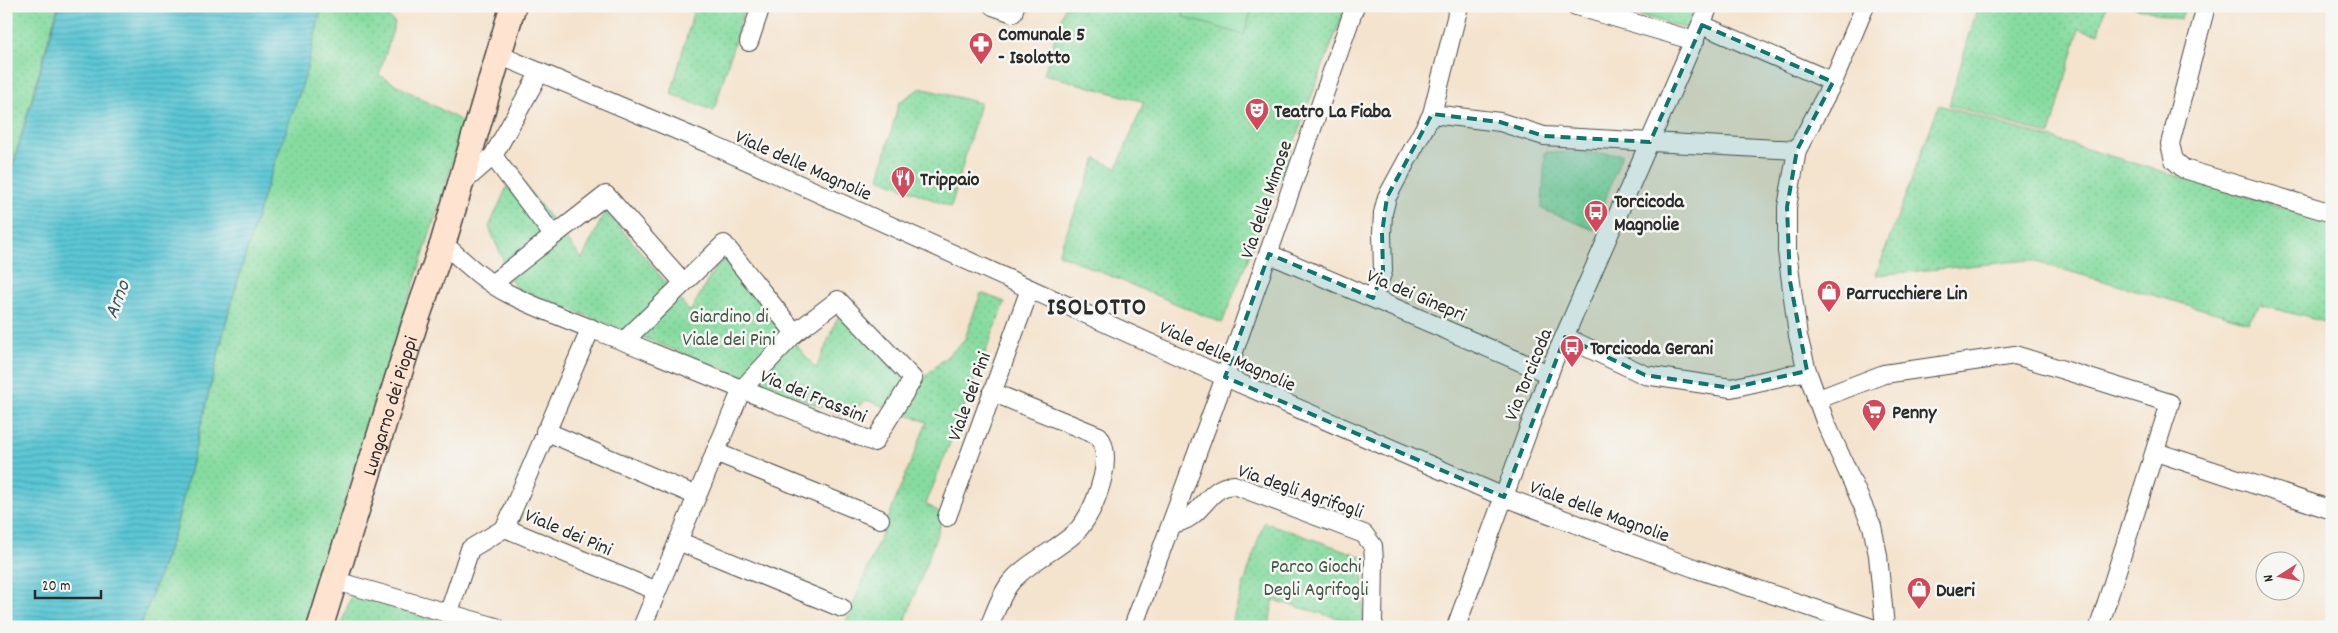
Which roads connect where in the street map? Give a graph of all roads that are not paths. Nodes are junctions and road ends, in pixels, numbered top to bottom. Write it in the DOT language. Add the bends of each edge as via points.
graph roads {
  1 [pos="513,6"];
  2 [pos="761,6"];
  3 [pos="992,6"];
  4 [pos="1015,6"];
  5 [pos="1355,6"];
  6 [pos="1460,6"];
  7 [pos="1576,6"];
  8 [pos="1710,6"];
  9 [pos="1865,6"];
  10 [pos="2206,6"];
  11 [pos="1698,33"];
  12 [pos="749,42"];
  13 [pos="499,56"];
  14 [pos="540,72"];
  15 [pos="1833,82"];
  16 [pos="1432,114"];
  17 [pos="1650,142"];
  18 [pos="1797,150"];
  19 [pos="494,156"];
  20 [pos="460,185"];
  21 [pos="2332,213"];
  22 [pos="553,235"];
  23 [pos="443,243"];
  24 [pos="1269,254"];
  25 [pos="683,282"];
  26 [pos="493,283"];
  27 [pos="1030,289"];
  28 [pos="1373,298"];
  29 [pos="590,328"];
  30 [pos="795,333"];
  31 [pos="1565,337"];
  32 [pos="624,341"];
  33 [pos="1806,370"];
  34 [pos="1549,374"];
  35 [pos="1225,378"];
  36 [pos="742,389"];
  37 [pos="992,392"];
  38 [pos="1816,400"];
  39 [pos="546,431"];
  40 [pos="715,452"];
  41 [pos="2156,452"];
  42 [pos="697,496"];
  43 [pos="1504,497"];
  44 [pos="2332,510"];
  45 [pos="947,517"];
  46 [pos="880,519"];
  47 [pos="1172,523"];
  48 [pos="505,528"];
  49 [pos="678,540"];
  50 [pos="336,581"];
  51 [pos="657,591"];
  52 [pos="842,608"];
  53 [pos="449,612"];
  54 [pos="320,627"];
  55 [pos="496,627"];
  56 [pos="642,627"];
  57 [pos="990,627"];
  58 [pos="1133,627"];
  59 [pos="1375,627"];
  60 [pos="1456,627"];
  61 [pos="1870,627"];
  62 [pos="1885,627"];
  63 [pos="2099,627"];
  1 -- 13 [label="street, Lungarno dei Pioppi"];
  2 -- 12 [label="street"];
  3 -- 4 [label="street" via="1013,13"];
  5 -- 24 [label="street, Via delle Mimose"];
  6 -- 16 [label="street"];
  7 -- 11 [label="street"];
  8 -- 11 [label="street, Via Torcicoda"];
  9 -- 15 [label="street"];
  10 -- 21 [label="street" via="2170,144 2174,160 2184,169"];
  11 -- 15 [label="street"];
  11 -- 17 [label="street, Via Torcicoda"];
  13 -- 14 [label="street, Viale delle Magnolie"];
  13 -- 20 [label="street, Lungarno dei Pioppi"];
  14 -- 19 [label="street"];
  14 -- 27 [label="street, Viale delle Magnolie"];
  15 -- 18 [label="street"];
  16 -- 17 [label="street" via="1500,122 1544,136"];
  16 -- 28 [label="street" via="1388,197 1382,226 1383,271"];
  17 -- 18 [label="street"];
  17 -- 31 [label="street, Via Torcicoda"];
  18 -- 33 [label="street" via="1788,207 1787,251 1798,336"];
  19 -- 20 [label="street"];
  19 -- 22 [label="street"];
  20 -- 23 [label="street, Lungarno dei Pioppi"];
  22 -- 25 [label="street" via="606,194"];
  22 -- 26 [label="street"];
  23 -- 26 [label="street, Via dei Frassini"];
  23 -- 50 [label="street, Lungarno dei Pioppi" via="414,326"];
  24 -- 28 [label="street, Via dei Ginepri"];
  24 -- 35 [label="street, Via delle Mimose"];
  25 -- 30 [label="street" via="724,244"];
  25 -- 32 [label="street"];
  26 -- 29 [label="street, Via dei Frassini" via="508,293"];
  27 -- 35 [label="street, Viale delle Magnolie"];
  27 -- 37 [label="street, Viale dei Pini"];
  28 -- 34 [label="street, Via dei Ginepri"];
  29 -- 32 [label="street, Via dei Frassini"];
  29 -- 39 [label="street, Viale dei Pini"];
  30 -- 36 [label="street, Via dei Frassini"];
  30 -- 36 [label="street, Via dei Frassini" via="838,300 913,379 874,442"];
  31 -- 33 [label="street" via="1645,375 1731,388"];
  31 -- 34 [label="street, Via Torcicoda"];
  32 -- 36 [label="street, Via dei Frassini"];
  33 -- 38 [label="street"];
  34 -- 43 [label="street, Via Torcicoda"];
  35 -- 43 [label="street, Viale delle Magnolie"];
  35 -- 47 [label="street"];
  36 -- 40 [label="street"];
  37 -- 45 [label="street, Viale dei Pini"];
  37 -- 57 [label="street" via="1099,436 1105,451 1100,489 1084,523 1009,583"];
  38 -- 41 [label="street" via="1884,374 2015,356 2170,402"];
  38 -- 62 [label="street" via="1872,526"];
  39 -- 42 [label="street"];
  39 -- 48 [label="street, Viale dei Pini"];
  40 -- 42 [label="street"];
  40 -- 46 [label="street"];
  41 -- 44 [label="street"];
  41 -- 63 [label="street"];
  42 -- 49 [label="street"];
  43 -- 60 [label="street, Via Torcicoda"];
  43 -- 61 [label="street, Viale delle Magnolie" via="1694,568"];
  47 -- 58 [label="street"];
  47 -- 59 [label="street, Via degli Agrifogli" via="1180,523 1193,516 1216,490 1234,485 1364,534 1374,553"];
  48 -- 51 [label="street, Viale dei Pini"];
  48 -- 53 [label="street" via="470,549"];
  49 -- 51 [label="street"];
  49 -- 52 [label="street"];
  50 -- 53 [label="street"];
  50 -- 54 [label="street, Lungarno dei Pioppi"];
  51 -- 56 [label="street"];
  53 -- 55 [label="street"];
}
